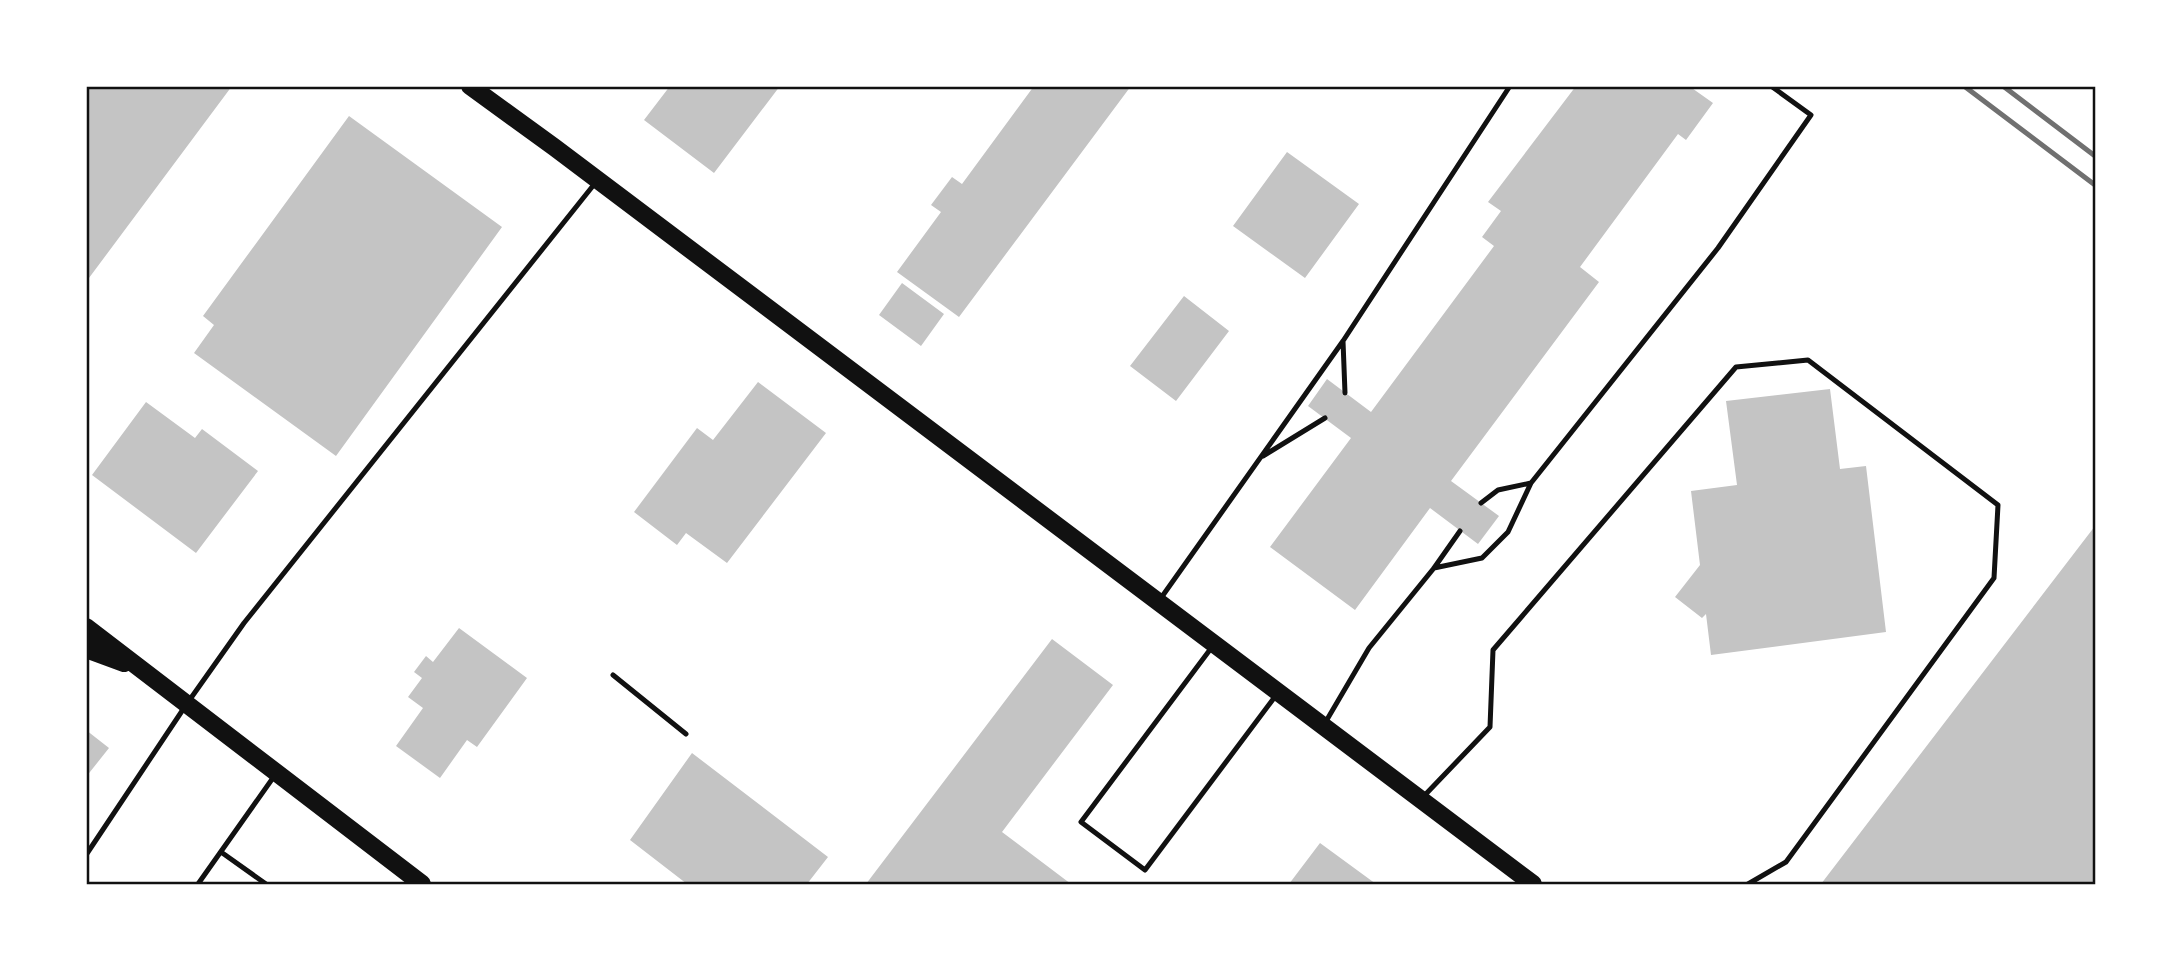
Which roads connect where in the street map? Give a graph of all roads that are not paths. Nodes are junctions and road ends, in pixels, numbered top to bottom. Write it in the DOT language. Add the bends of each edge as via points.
graph roads {
  1 [pos="470,86"];
  2 [pos="1510,86"];
  3 [pos="1771,86"];
  4 [pos="598,179"];
  5 [pos="1343,341"];
  6 [pos="1345,393"];
  7 [pos="1325,418"];
  8 [pos="1260,458"];
  9 [pos="1531,483"];
  10 [pos="1481,503"];
  11 [pos="1460,531"];
  12 [pos="1434,568"];
  13 [pos="1158,602"];
  14 [pos="86,627"];
  15 [pos="1214,645"];
  16 [pos="86,649"];
  17 [pos="137,668"];
  18 [pos="613,674"];
  19 [pos="1278,692"];
  20 [pos="186,705"];
  21 [pos="1323,726"];
  22 [pos="686,734"];
  23 [pos="276,773"];
  24 [pos="1420,799"];
  25 [pos="221,852"];
  26 [pos="86,855"];
  27 [pos="198,884"];
  28 [pos="267,884"];
  29 [pos="422,884"];
  30 [pos="1533,884"];
  31 [pos="1748,884"];
  1 -- 4 [label="main road"];
  2 -- 5 [label="lane"];
  3 -- 9 [label="lane" via="1811,115 1718,248"];
  4 -- 13 [label="main road"];
  4 -- 20 [label="lane" via="244,623"];
  5 -- 6 [label="lane"];
  5 -- 8 [label="lane"];
  7 -- 8 [label="lane"];
  8 -- 13 [label="lane"];
  9 -- 10 [label="lane" via="1498,490"];
  9 -- 12 [label="lane" via="1508,532 1482,558"];
  11 -- 12 [label="lane"];
  12 -- 21 [label="lane" via="1369,649"];
  13 -- 15 [label="main road"];
  14 -- 17 [label="main road"];
  15 -- 19 [label="main road"];
  15 -- 19 [label="lane" via="1081,822 1145,870"];
  16 -- 17 [label="main road"];
  17 -- 20 [label="main road"];
  18 -- 22 [label="lane"];
  19 -- 21 [label="main road"];
  20 -- 23 [label="main road"];
  20 -- 26 [label="lane"];
  21 -- 24 [label="main road"];
  23 -- 25 [label="lane"];
  23 -- 29 [label="main road"];
  24 -- 30 [label="main road"];
  24 -- 31 [label="lane" via="1490,727 1493,650 1736,367 1808,360 1998,505 1994,578 1786,862"];
  25 -- 27 [label="lane"];
  25 -- 28 [label="lane"];
}
